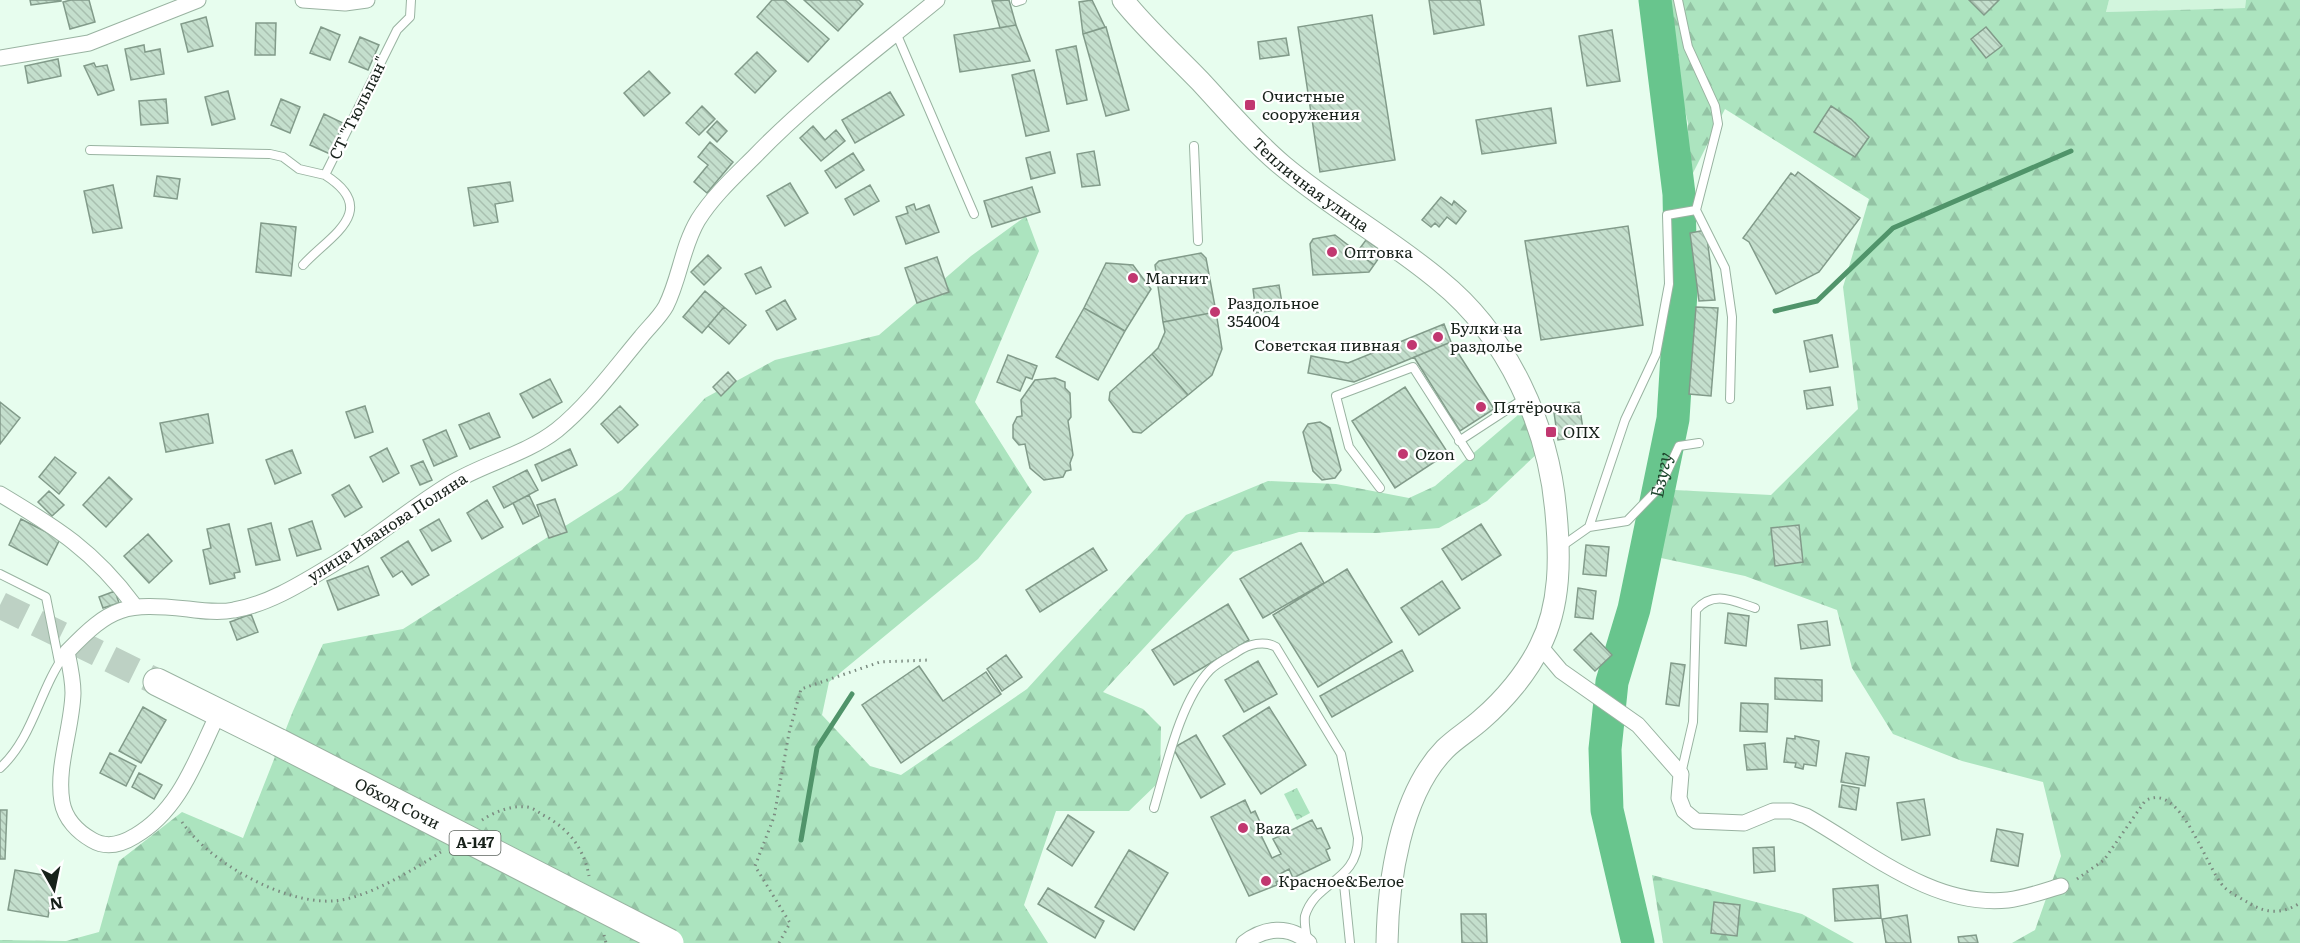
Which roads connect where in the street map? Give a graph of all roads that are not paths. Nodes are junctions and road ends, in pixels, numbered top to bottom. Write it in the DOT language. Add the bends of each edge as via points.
graph roads {
  1 [pos="198,0"];
  2 [pos="303,0"];
  3 [pos="367,0"];
  4 [pos="411,0"];
  5 [pos="937,0"];
  6 [pos="1123,0"];
  7 [pos="1678,0"];
  8 [pos="897,34"];
  9 [pos="0,58"];
  10 [pos="1194,146"];
  11 [pos="90,150"];
  12 [pos="325,175"];
  13 [pos="1696,210"];
  14 [pos="974,214"];
  15 [pos="1198,241"];
  16 [pos="303,265"];
  17 [pos="1526,397"];
  18 [pos="1730,399"];
  19 [pos="1458,441"];
  20 [pos="1699,443"];
  21 [pos="1470,456"];
  22 [pos="1380,488"];
  23 [pos="0,494"];
  24 [pos="1589,527"];
  25 [pos="1559,547"];
  26 [pos="0,574"];
  27 [pos="134,605"];
  28 [pos="1755,608"];
  29 [pos="1540,646"];
  30 [pos="63,657"];
  31 [pos="157,682"];
  32 [pos="218,714"];
  33 [pos="0,768"];
  34 [pos="1681,774"];
  35 [pos="1154,808"];
  36 [pos="1343,874"];
  37 [pos="2061,886"];
  38 [pos="1308,942"];
  39 [pos="670,943"];
  40 [pos="1244,943"];
  41 [pos="1350,943"];
  42 [pos="1387,943"];
  1 -- 9 [label="street" via="89,43"];
  2 -- 3 [label="street"];
  4 -- 12 [label="lane, СТ \"Тюльпан\"" via="410,17 397,30"];
  5 -- 8 [label="street, улица Иванова Поляна"];
  6 -- 17 [label="street, Тепличная улица" via="1283,166 1442,282 1485,325"];
  7 -- 13 [label="lane" via="1688,48 1715,106 1718,124"];
  8 -- 14 [label="lane"];
  8 -- 27 [label="street, улица Иванова Поляна" via="826,88 728,182 698,220 684,248 666,307 557,430 533,447 450,484 349,555 257,604 209,612"];
  10 -- 15 [label="lane"];
  11 -- 12 [label="lane" via="270,154 283,157 299,169"];
  12 -- 16 [label="lane, СТ \"Тюльпан\"" via="345,191 349,214 334,239"];
  13 -- 18 [label="lane" via="1725,268 1732,316"];
  13 -- 24 [label="lane" via="1667,215 1669,284 1656,354 1625,420"];
  17 -- 19 [label="lane"];
  17 -- 25 [label="street, Тепличная улица" via="1549,467"];
  19 -- 21 [label="lane"];
  19 -- 22 [label="lane" via="1413,367 1336,396 1349,447"];
  20 -- 24 [label="lane" via="1679,446 1660,487 1627,521"];
  23 -- 27 [label="street" via="77,542 116,580"];
  24 -- 25 [label="lane"];
  25 -- 29 [label="street, Тепличная улица" via="1557,584"];
  26 -- 30 [label="lane" via="46,597"];
  27 -- 30 [label="street" via="100,620"];
  28 -- 34 [label="lane" via="1718,596 1704,601 1696,610 1693,722"];
  29 -- 34 [label="street" via="1561,671 1638,725"];
  29 -- 42 [label="street, Тепличная улица" via="1507,694 1444,749 1424,777 1409,809 1392,871"];
  30 -- 32 [label="street" via="73,694 60,783 62,805 71,824 98,843 113,845 127,841 164,815 178,796"];
  30 -- 33 [label="lane" via="29,729"];
  31 -- 32 [label="highway, Обход Сочи / А-147"];
  32 -- 39 [label="highway, Обход Сочи / А-147, bridge"];
  34 -- 37 [label="street" via="1679,798 1684,811 1696,821 1744,823 1773,811 1791,811 1920,882 1977,899 2008,900"];
  35 -- 36 [label="lane" via="1177,728 1204,678 1241,649 1270,644 1280,650 1341,754 1358,838 1356,860"];
  36 -- 38 [label="lane" via="1309,907 1304,918"];
  36 -- 41 [label="lane"];
  38 -- 40 [label="street" via="1282,929 1257,934"];
}
